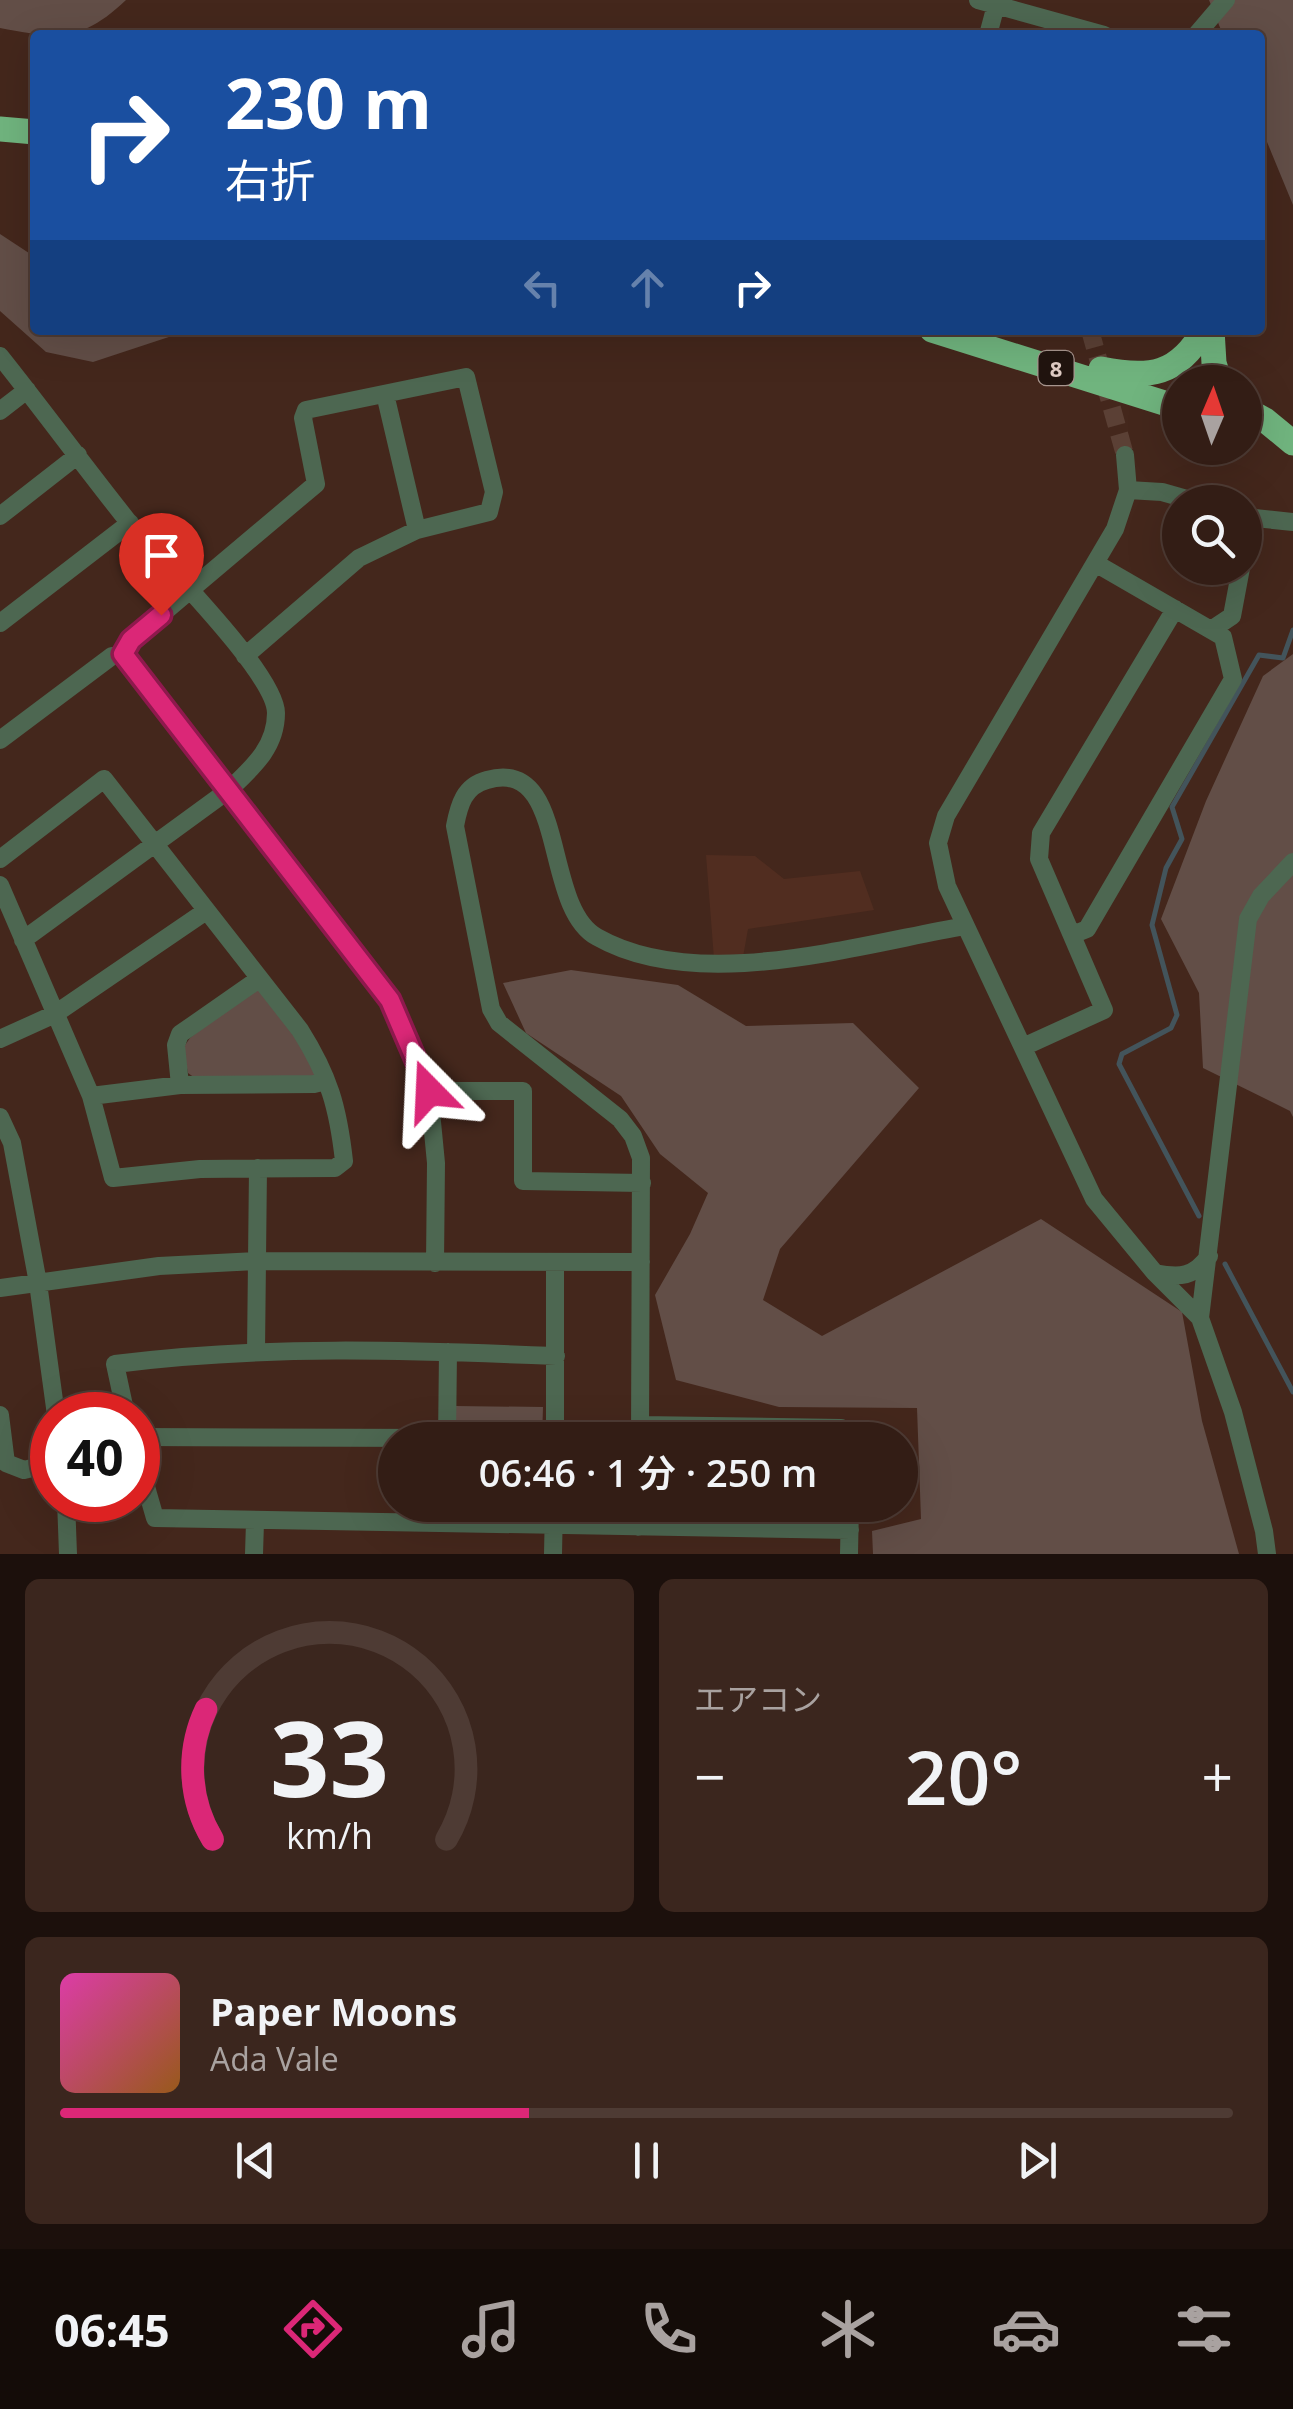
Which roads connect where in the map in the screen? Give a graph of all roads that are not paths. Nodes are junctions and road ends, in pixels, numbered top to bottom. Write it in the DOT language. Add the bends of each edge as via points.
graph roads {
  1 [pos="1226,0"];
  2 [pos="988,2"];
  3 [pos="988,30"];
  4 [pos="1086,30"];
  5 [pos="1200,30"];
  6 [pos="0,129"];
  7 [pos="30,132"];
  8 [pos="950,335"];
  9 [pos="1200,335"];
  10 [pos="1212,335"];
  11 [pos="974,342"];
  12 [pos="0,356"];
  13 [pos="1215,365"];
  14 [pos="27,390"];
  15 [pos="384,394"];
  16 [pos="1162,402"];
  17 [pos="0,411"];
  18 [pos="1262,418"];
  19 [pos="1262,434"];
  20 [pos="1293,444"];
  21 [pos="78,455"];
  22 [pos="1125,455"];
  23 [pos="1128,490"];
  24 [pos="1162,492"];
  25 [pos="0,516"];
  26 [pos="1262,519"];
  27 [pos="1293,522"];
  28 [pos="130,524"];
  29 [pos="417,530"];
  30 [pos="1095,563"];
  31 [pos="1237,585"];
  32 [pos="191,590"];
  33 [pos="1175,609"];
  34 [pos="0,623"];
  35 [pos="1212,630"];
  36 [pos="123,654"];
  37 [pos="245,656"];
  38 [pos="0,740"];
  39 [pos="230,789"];
  40 [pos="154,844"];
  41 [pos="0,858"];
  42 [pos="1293,862"];
  43 [pos="0,885"];
  44 [pos="206,911"];
  45 [pos="965,926"];
  46 [pos="1072,935"];
  47 [pos="23,940"];
  48 [pos="259,979"];
  49 [pos="55,1014"];
  50 [pos="0,1039"];
  51 [pos="1024,1047"];
  52 [pos="326,1081"];
  53 [pos="180,1086"];
  54 [pos="429,1091"];
  55 [pos="92,1096"];
  56 [pos="0,1117"];
  57 [pos="258,1168"];
  58 [pos="642,1183"];
  59 [pos="1209,1256"];
  60 [pos="257,1261"];
  61 [pos="436,1262"];
  62 [pos="555,1262"];
  63 [pos="641,1262"];
  64 [pos="1155,1272"];
  65 [pos="38,1283"];
  66 [pos="0,1288"];
  67 [pos="1200,1318"];
  68 [pos="256,1352"];
  69 [pos="448,1352"];
  70 [pos="556,1356"];
  71 [pos="53,1392"];
  72 [pos="121,1392"];
  73 [pos="0,1415"];
  74 [pos="447,1422"];
  75 [pos="555,1422"];
  76 [pos="641,1422"];
  77 [pos="160,1437"];
  78 [pos="378,1439"];
  79 [pos="30,1469"];
  80 [pos="160,1518"];
  81 [pos="67,1522"];
  82 [pos="255,1522"];
  83 [pos="554,1522"];
  84 [pos="638,1522"];
  85 [pos="850,1522"];
  86 [pos="448,1525"];
  87 [pos="554,1526"];
  88 [pos="638,1528"];
  89 [pos="850,1530"];
  90 [pos="68,1554"];
  91 [pos="254,1554"];
  92 [pos="554,1554"];
  93 [pos="850,1554"];
  94 [pos="1266,1554"];
  1 -- 5 [label="street"];
  2 -- 3 [label="street"];
  2 -- 4 [label="street"];
  6 -- 7 [label="highway"];
  8 -- 11 [label="highway, 8"];
  9 -- 11 [label="highway" via="1183,360 1145,374"];
  10 -- 13 [label="highway"];
  11 -- 16 [label="highway, 8"];
  12 -- 14 [label="street"];
  14 -- 17 [label="street"];
  14 -- 21 [label="street"];
  15 -- 29 [label="street"];
  15 -- 29 [label="street" via="466,378 494,492 490,512"];
  15 -- 32 [label="street" via="306,410 316,484"];
  18 -- 20 [label="highway"];
  19 -- 20 [label="highway"];
  21 -- 25 [label="street"];
  21 -- 28 [label="street"];
  22 -- 23 [label="street"];
  23 -- 24 [label="street"];
  23 -- 30 [label="street"];
  26 -- 27 [label="street"];
  28 -- 32 [label="street"];
  28 -- 34 [label="street"];
  29 -- 37 [label="street" via="360,558"];
  30 -- 33 [label="street"];
  30 -- 45 [label="street" via="941,830 939,860"];
  31 -- 35 [label="street" via="1232,616"];
  32 -- 36 [label="street"];
  32 -- 37 [label="street"];
  33 -- 35 [label="street"];
  33 -- 46 [label="street" via="1041,833 1040,860"];
  35 -- 46 [label="street" via="1223,637 1233,679 1087,929"];
  36 -- 38 [label="street"];
  36 -- 39 [label="street"];
  37 -- 39 [label="street" via="276,710 271,742"];
  39 -- 40 [label="street"];
  39 -- 54 [label="street" via="390,1000"];
  40 -- 41 [label="street" via="104,778"];
  40 -- 44 [label="street"];
  40 -- 47 [label="street"];
  42 -- 59 [label="street" via="1248,919"];
  43 -- 47 [label="street"];
  44 -- 48 [label="street"];
  44 -- 49 [label="street"];
  45 -- 51 [label="street"];
  45 -- 58 [label="street" via="711,966 630,952 593,936 574,917 538,796 503,775 478,782 460,800 455,826 491,1009 620,1119 637,1147"];
  46 -- 51 [label="street" via="1104,1010"];
  47 -- 49 [label="street"];
  48 -- 52 [label="street" via="300,1030"];
  48 -- 53 [label="street" via="180,1034"];
  49 -- 50 [label="street"];
  49 -- 55 [label="street"];
  51 -- 64 [label="street" via="1094,1199"];
  52 -- 53 [label="street"];
  52 -- 57 [label="street" via="338,1111 344,1161 335,1168"];
  53 -- 55 [label="street"];
  54 -- 58 [label="street" via="523,1092 523,1181"];
  54 -- 61 [label="street"];
  55 -- 57 [label="street" via="113,1178"];
  56 -- 65 [label="street" via="12,1143"];
  57 -- 60 [label="street"];
  58 -- 63 [label="street"];
  59 -- 64 [label="street" via="1192,1274"];
  59 -- 67 [label="street"];
  60 -- 61 [label="street"];
  60 -- 65 [label="street"];
  60 -- 68 [label="street"];
  61 -- 62 [label="street"];
  62 -- 63 [label="street"];
  62 -- 70 [label="street"];
  63 -- 76 [label="street"];
  64 -- 67 [label="street"];
  65 -- 66 [label="street"];
  65 -- 71 [label="street"];
  67 -- 94 [label="street" via="1234,1412"];
  68 -- 69 [label="street"];
  68 -- 72 [label="street" via="115,1364"];
  69 -- 70 [label="street"];
  69 -- 74 [label="street"];
  70 -- 75 [label="street"];
  73 -- 79 [label="street" via="6,1463"];
  77 -- 78 [label="street"];
  80 -- 82 [label="street"];
  81 -- 90 [label="street"];
  82 -- 86 [label="street"];
  82 -- 91 [label="street"];
  83 -- 87 [label="street"];
  84 -- 88 [label="street"];
  85 -- 89 [label="street"];
  86 -- 87 [label="street"];
  87 -- 88 [label="street"];
  87 -- 92 [label="street"];
  88 -- 89 [label="street"];
  89 -- 93 [label="street"];
}
